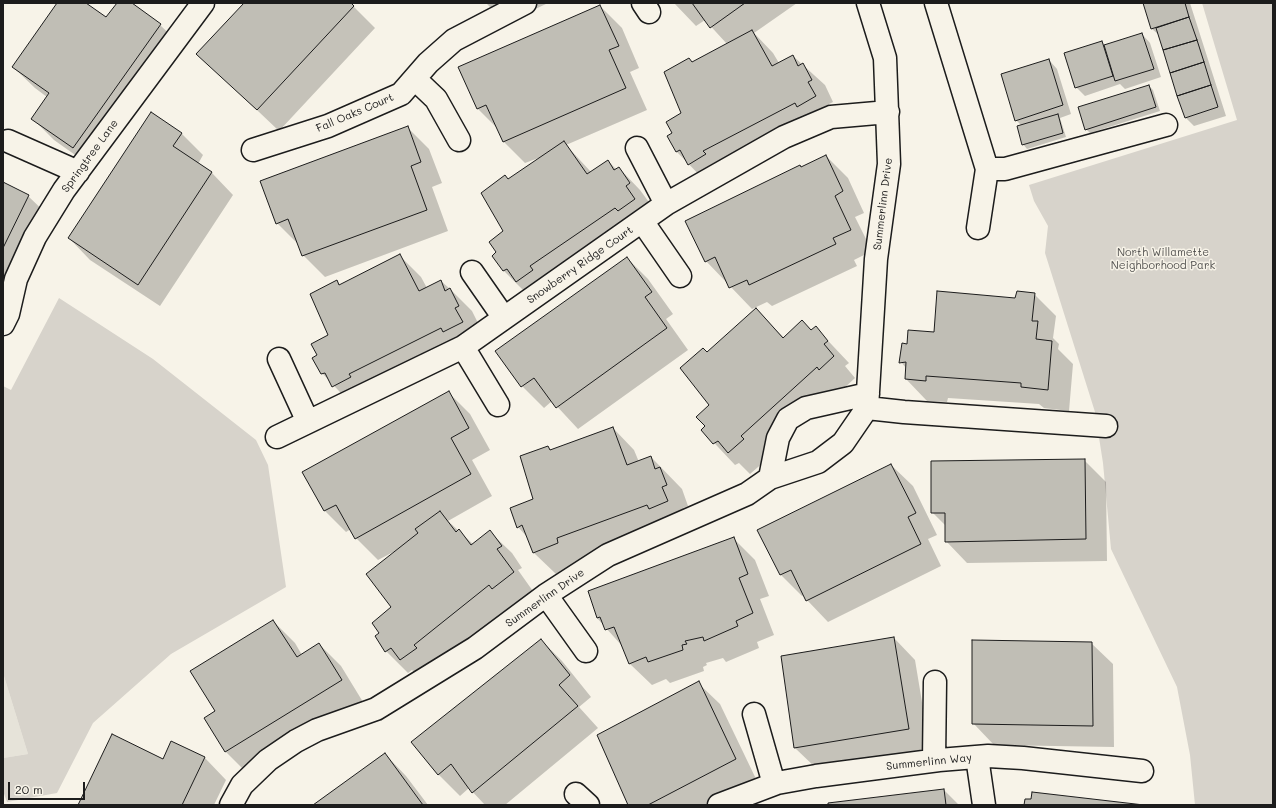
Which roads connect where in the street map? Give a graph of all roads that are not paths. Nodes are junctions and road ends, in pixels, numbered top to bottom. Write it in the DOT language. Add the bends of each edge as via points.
graph roads {
  1 [pos="525,3"];
  2 [pos="868,3"];
  3 [pos="936,3"];
  4 [pos="197,5"];
  5 [pos="415,79"];
  6 [pos="888,112"];
  7 [pos="1166,125"];
  8 [pos="459,140"];
  9 [pos="8,141"];
  10 [pos="637,148"];
  11 [pos="253,150"];
  12 [pos="987,169"];
  13 [pos="78,172"];
  14 [pos="666,204"];
  15 [pos="642,221"];
  16 [pos="978,228"];
  17 [pos="472,272"];
  18 [pos="680,276"];
  19 [pos="504,318"];
  20 [pos="3,324"];
  21 [pos="463,347"];
  22 [pos="280,359"];
  23 [pos="867,401"];
  24 [pos="498,404"];
  25 [pos="308,422"];
  26 [pos="1106,426"];
  27 [pos="277,437"];
  28 [pos="770,478"];
  29 [pos="546,595"];
  30 [pos="586,651"];
  31 [pos="935,682"];
  32 [pos="754,714"];
  33 [pos="977,757"];
  34 [pos="934,760"];
  35 [pos="1142,771"];
  36 [pos="774,784"];
  37 [pos="231,805"];
  38 [pos="719,805"];
  39 [pos="984,805"];
  1 -- 5 [label="street, Fall Oaks Court" via="454,40 428,63"];
  2 -- 6 [label="street, Summerlinn Drive" via="885,58"];
  3 -- 12 [label="street"];
  4 -- 13 [label="street, Springtree Lane"];
  5 -- 8 [label="street" via="436,99"];
  5 -- 11 [label="street, Fall Oaks Court" via="401,94 360,112 308,133"];
  6 -- 14 [label="street, Snowberry Ridge Court" via="831,116 784,137"];
  6 -- 23 [label="street, Summerlinn Drive" via="889,164 876,259"];
  7 -- 12 [label="street" via="1005,169"];
  9 -- 13 [label="street"];
  10 -- 14 [label="street"];
  12 -- 16 [label="street"];
  13 -- 20 [label="street, Springtree Lane" via="35,237 16,279 8,314"];
  14 -- 15 [label="street, Snowberry Ridge Court"];
  15 -- 18 [label="street"];
  15 -- 19 [label="street, Snowberry Ridge Court"];
  17 -- 19 [label="street"];
  19 -- 21 [label="street, Snowberry Ridge Court"];
  21 -- 24 [label="street"];
  21 -- 25 [label="street, Snowberry Ridge Court"];
  22 -- 25 [label="street"];
  23 -- 26 [label="street" via="912,413"];
  23 -- 28 [label="street, Summerlinn Drive" via="843,442 818,462"];
  23 -- 28 [label="street" via="806,408 788,419 778,438"];
  25 -- 27 [label="street, Snowberry Ridge Court"];
  28 -- 29 [label="street, Summerlinn Drive" via="747,494 608,555"];
  29 -- 30 [label="street"];
  29 -- 37 [label="street, Summerlinn Drive" via="475,648 376,709 317,730 296,741 268,760 242,786"];
  31 -- 34 [label="street"];
  32 -- 36 [label="street"];
  33 -- 34 [label="street, Summerlinn Way"];
  33 -- 35 [label="street, Summerlinn Way" via="1023,758"];
  33 -- 39 [label="street"];
  34 -- 36 [label="street, Summerlinn Way"];
  36 -- 38 [label="street, Summerlinn Way"];
}
